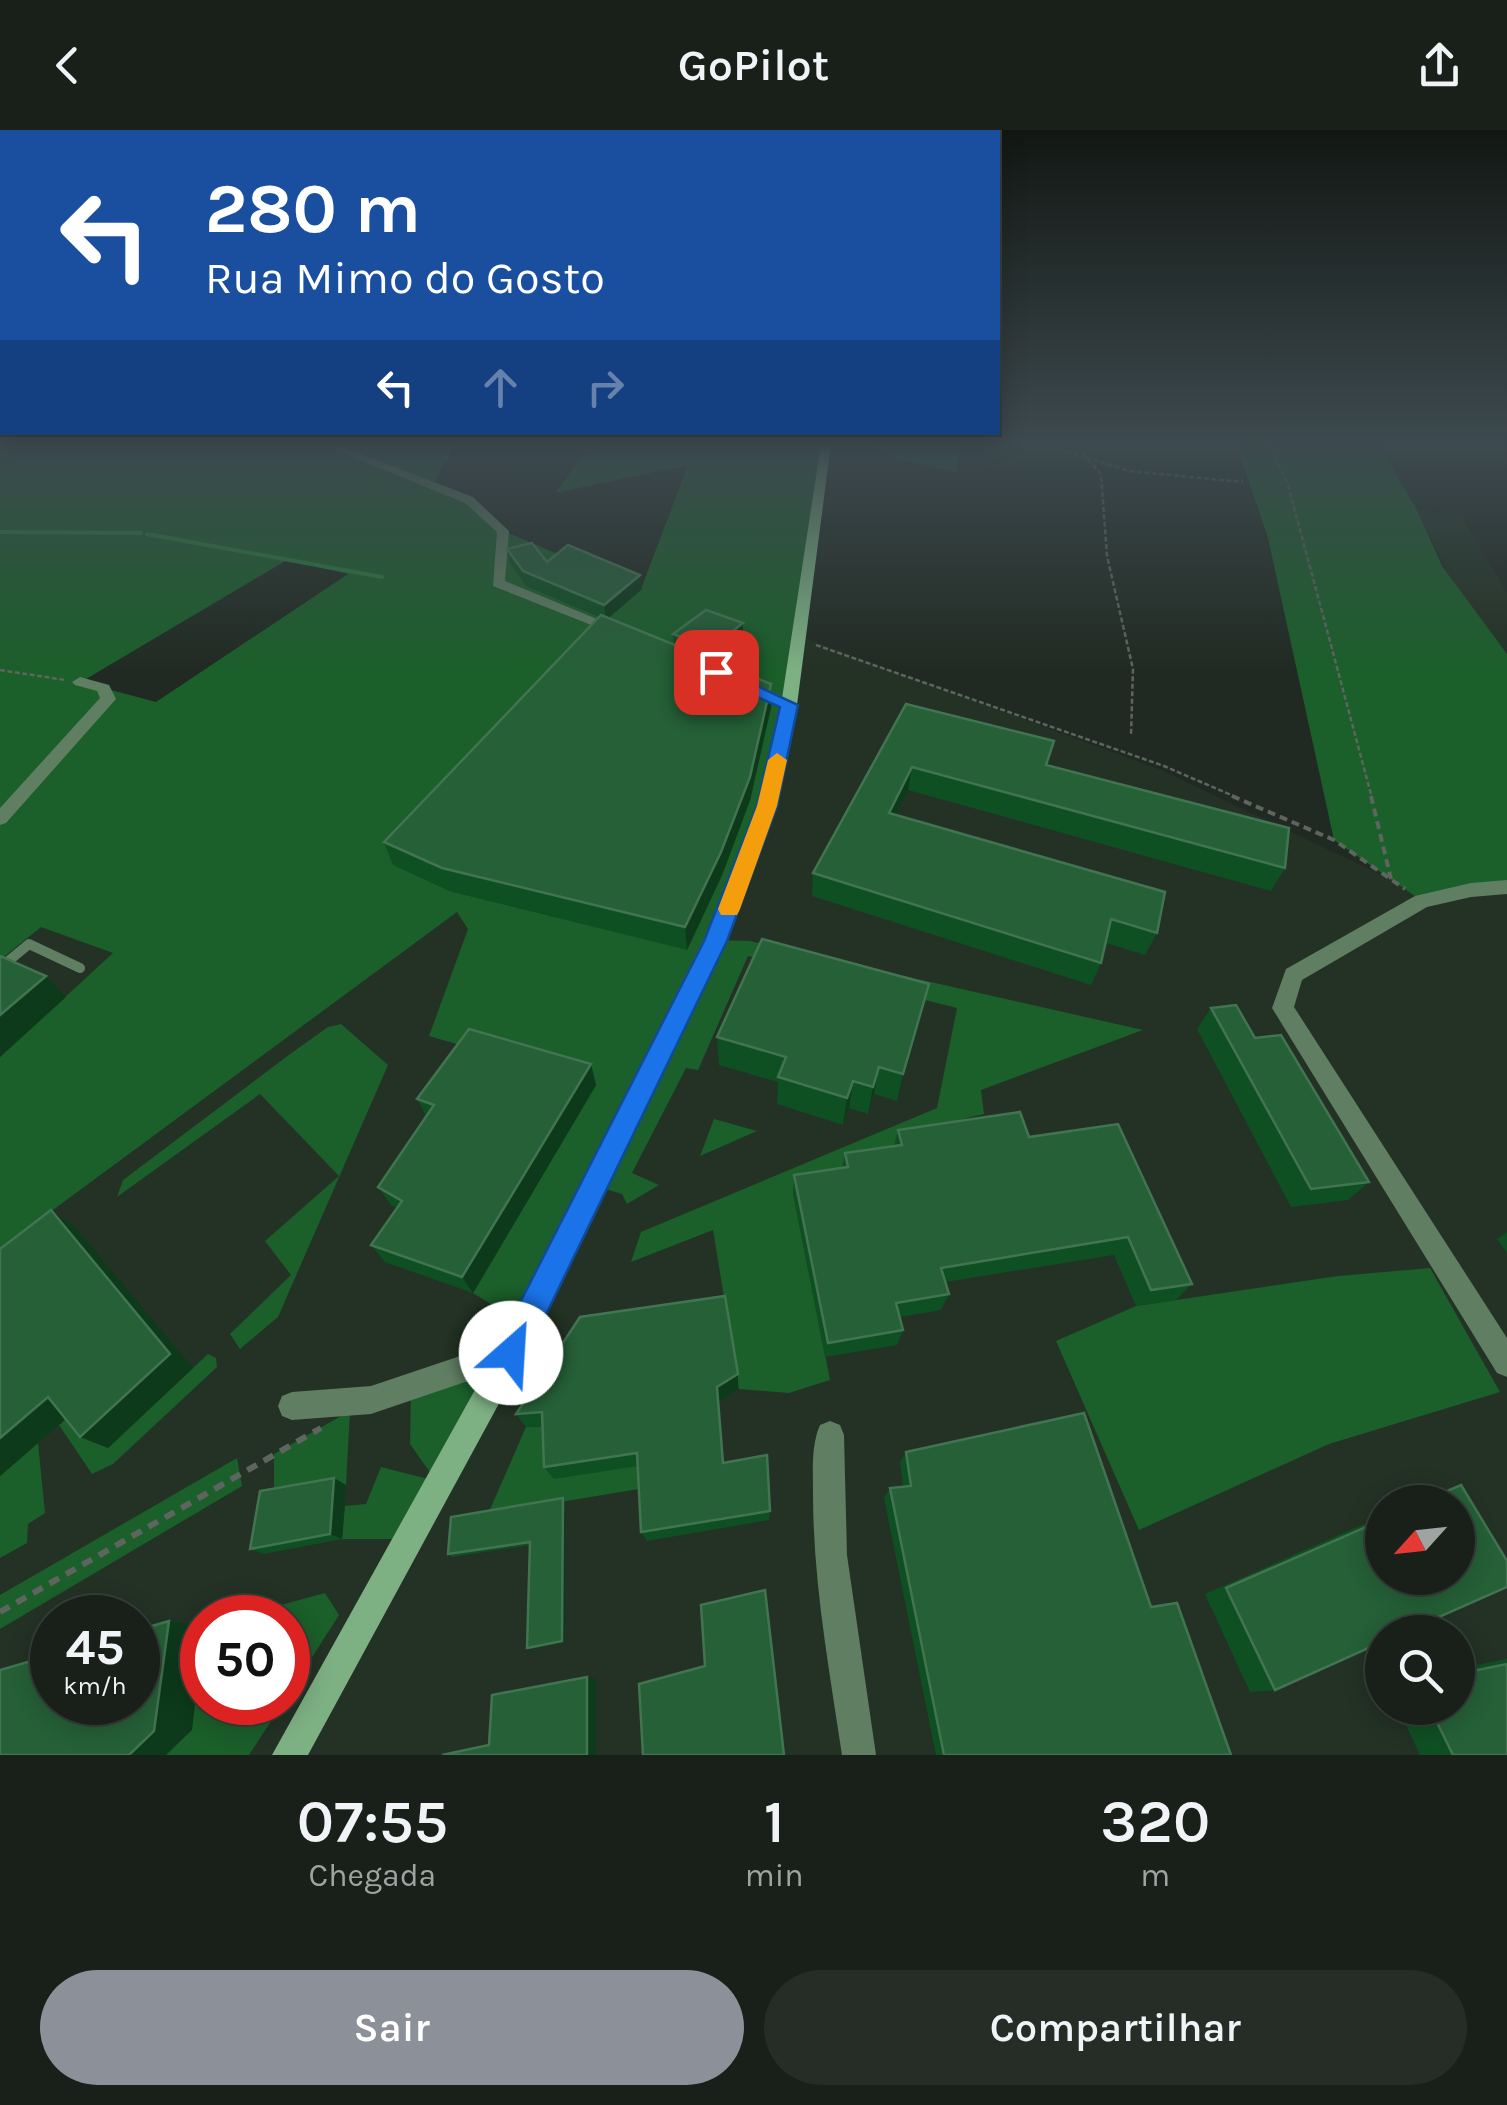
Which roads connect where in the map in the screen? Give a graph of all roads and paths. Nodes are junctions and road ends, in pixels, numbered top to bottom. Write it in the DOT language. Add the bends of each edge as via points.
graph roads {
  1 [pos="490,520"];
  2 [pos="816,520"];
  3 [pos="1105,520"];
  4 [pos="1297,520"];
  5 [pos="638,639"];
  6 [pos="800,640"];
  7 [pos="0,670"];
  8 [pos="730,679"];
  9 [pos="80,682"];
  10 [pos="790,705"];
  11 [pos="1130,735"];
  12 [pos="0,819"];
  13 [pos="1391,880"];
  14 [pos="1507,887"];
  15 [pos="1422,901"];
  16 [pos="0,968"];
  17 [pos="80,968"];
  18 [pos="511,1353"];
  19 [pos="1507,1363"];
  20 [pos="292,1406"];
  21 [pos="335,1420"];
  22 [pos="830,1435"];
  23 [pos="0,1612"];
  24 [pos="289,1755"];
  25 [pos="859,1755"];
  1 -- 5 [label="street" via="502,531 498,583"];
  2 -- 6 [label="main road"];
  3 -- 11 [label="path" via="1137,698"];
  4 -- 13 [label="path"];
  6 -- 10 [label="main road"];
  6 -- 13 [label="path" via="1164,766 1334,840"];
  7 -- 9 [label="path"];
  8 -- 10 [label="street"];
  9 -- 12 [label="street" via="104,688 108,699"];
  10 -- 18 [label="main road" via="767,806 716,941"];
  13 -- 15 [label="path"];
  14 -- 15 [label="street"];
  15 -- 19 [label="street" via="1293,975 1283,1008"];
  16 -- 17 [label="lane" via="29,944"];
  18 -- 20 [label="street" via="370,1400"];
  18 -- 24 [label="main road"];
  21 -- 23 [label="path"];
  22 -- 25 [label="street" via="828,1538"];
}
